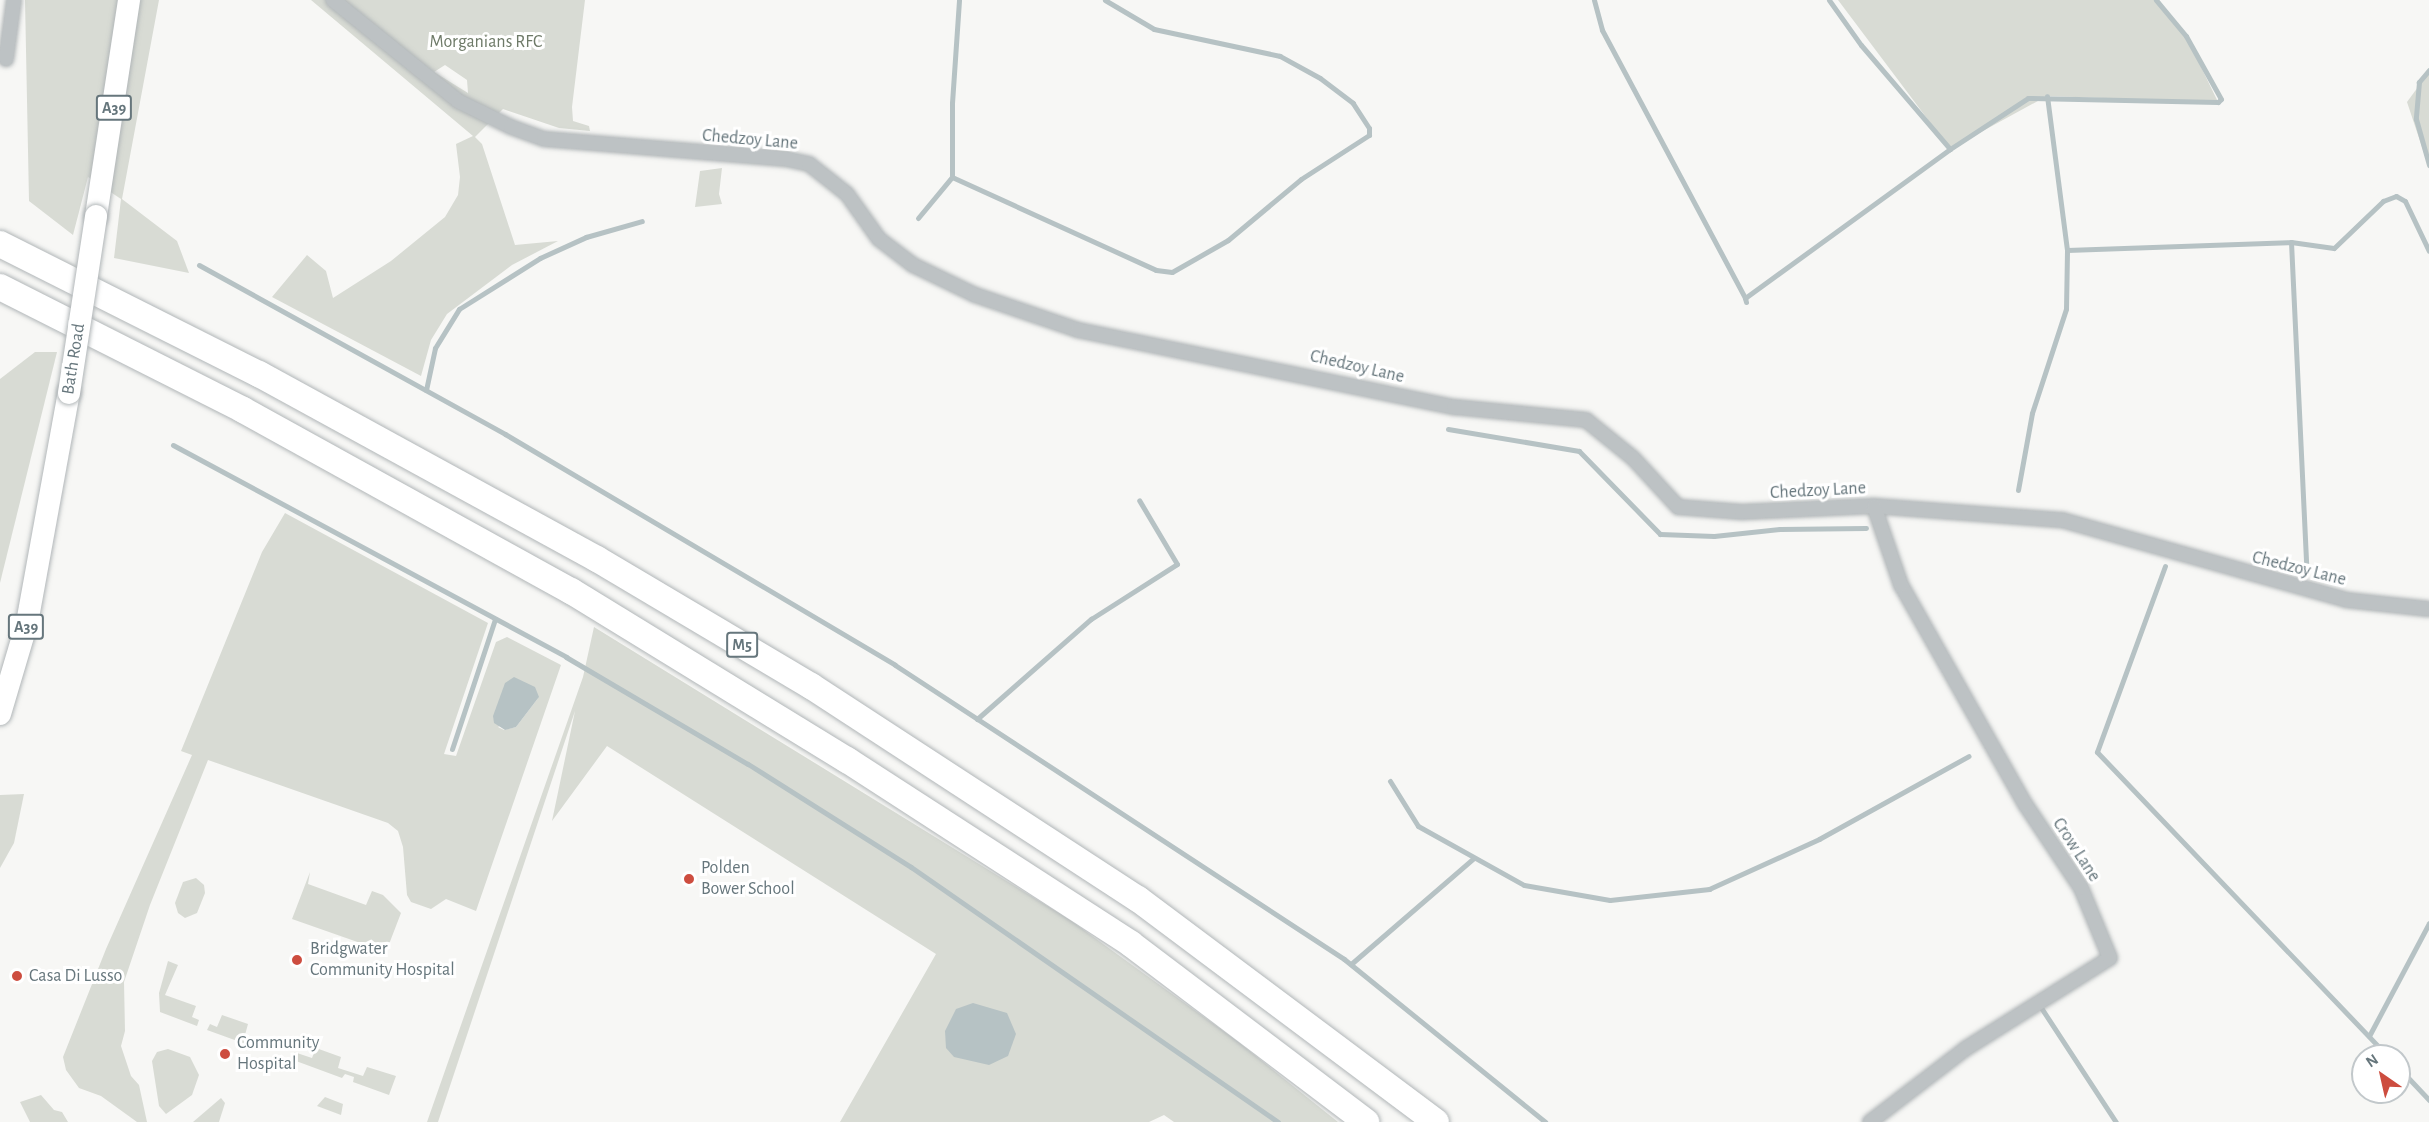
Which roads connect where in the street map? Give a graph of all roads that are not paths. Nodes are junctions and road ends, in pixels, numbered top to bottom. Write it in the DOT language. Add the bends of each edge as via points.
graph roads {
  1 [pos="14,0"];
  2 [pos="129,0"];
  3 [pos="333,0"];
  4 [pos="6,59"];
  5 [pos="0,244"];
  6 [pos="0,287"];
  7 [pos="1874,506"];
  8 [pos="2429,609"];
  9 [pos="0,714"];
  10 [pos="1366,1122"];
  11 [pos="1436,1122"];
  12 [pos="1870,1122"];
  1 -- 4 [label="street"];
  2 -- 9 [label="main road, Bath Road / A39, bridge" via="69,393 27,623"];
  3 -- 7 [label="street, Chedzoy Lane" via="429,79 482,116 544,139 809,164 841,188 879,238 913,265 975,295 1078,330 1454,407 1586,420 1633,458 1678,507 1742,512"];
  5 -- 11 [label="highway, M5" via="279,385 597,559 812,686 1138,899"];
  6 -- 10 [label="highway, M5" via="243,410 591,603 847,760 1131,944"];
  7 -- 8 [label="street, Chedzoy Lane" via="2062,520 2346,600"];
  7 -- 12 [label="street, Crow Lane" via="1901,585 2025,804 2081,888 2110,958 1965,1049"];
}
